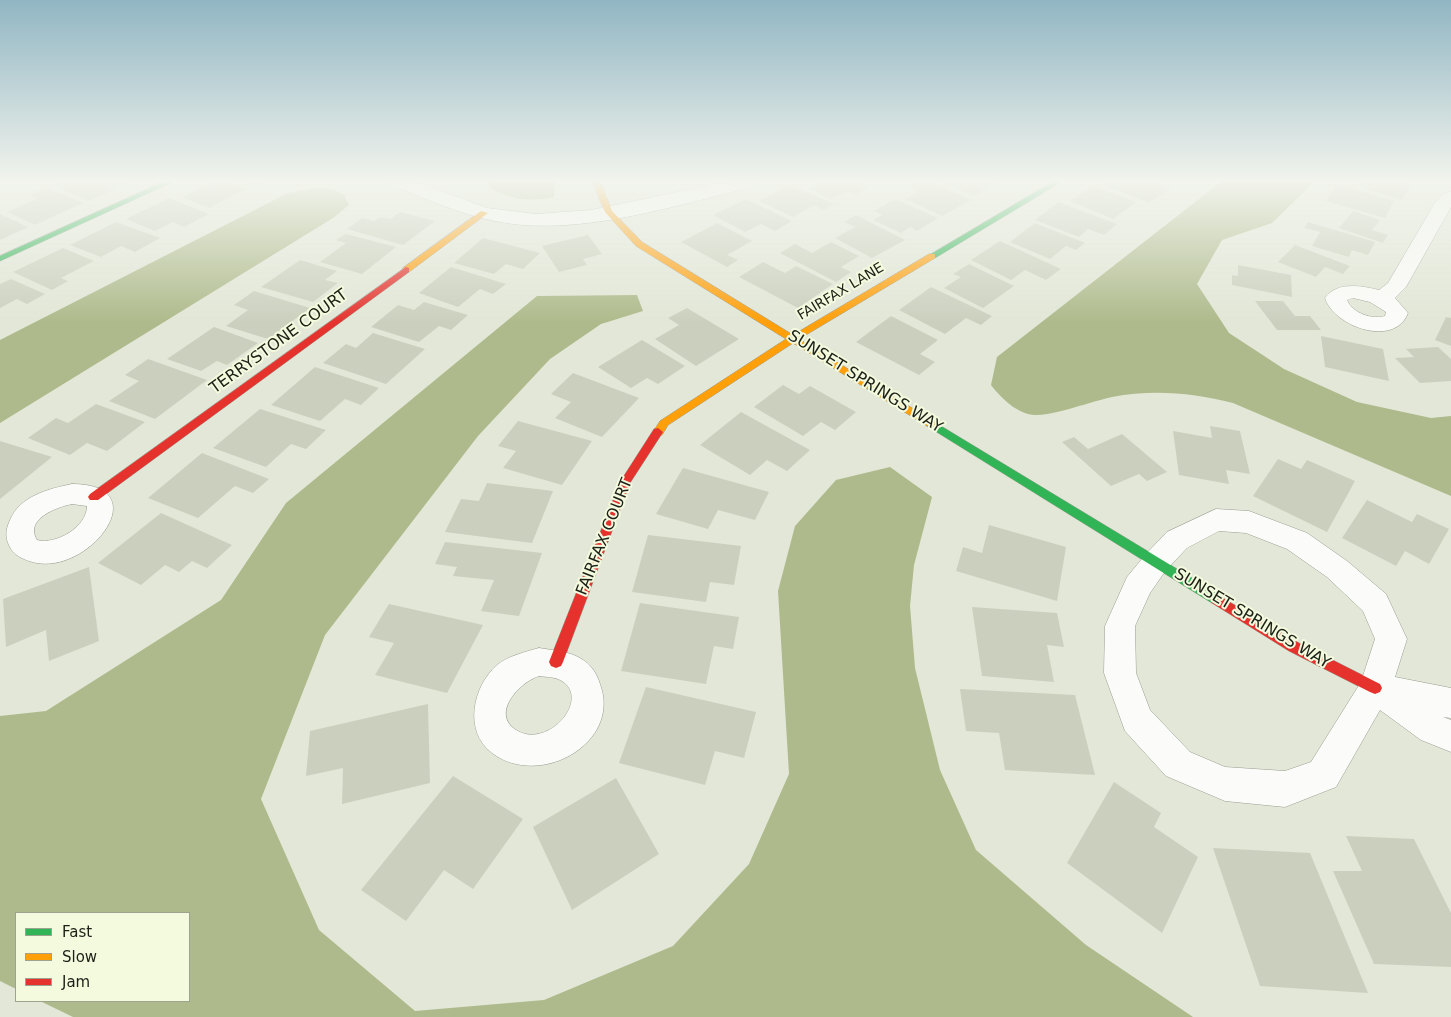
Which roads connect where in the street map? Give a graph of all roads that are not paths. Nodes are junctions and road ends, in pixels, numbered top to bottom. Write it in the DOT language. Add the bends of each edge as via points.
graph roads {
  1 [pos="67,228"];
  2 [pos="463,228"];
  3 [pos="625,228"];
  4 [pos="978,228"];
  5 [pos="1429,228"];
  6 [pos="0,259"];
  7 [pos="1381,299"];
  8 [pos="794,338"];
  9 [pos="94,496"];
  10 [pos="1156,562"];
  11 [pos="556,662"];
  12 [pos="1376,688"];
  13 [pos="1451,704"];
  14 [pos="1451,736"];
  1 -- 6 [label="street"];
  2 -- 9 [label="street, TERRYSTONE COURT"];
  3 -- 8 [label="street, SUNSET SPRINGS WAY" via="640,244"];
  4 -- 8 [label="street, FAIRFAX LANE"];
  5 -- 7 [label="street" via="1396,287"];
  8 -- 10 [label="street, SUNSET SPRINGS WAY"];
  8 -- 11 [label="street, FAIRFAX COURT" via="664,423 625,482"];
  10 -- 12 [label="street, SUNSET SPRINGS WAY" via="1294,646"];
  10 -- 12 [label="street, SUNSET SPRINGS WAY" via="1178,540 1216,520 1249,522 1297,541 1337,569 1375,603 1391,639"];
  10 -- 12 [label="street, SUNSET SPRINGS WAY" via="1138,586 1120,626 1120,673 1137,720 1178,764 1225,784 1285,789 1323,775"];
  12 -- 13 [label="street, SUNSET SPRINGS WAY"];
  12 -- 14 [label="street, SUNSET SPRINGS WAY" via="1433,729"];
}
